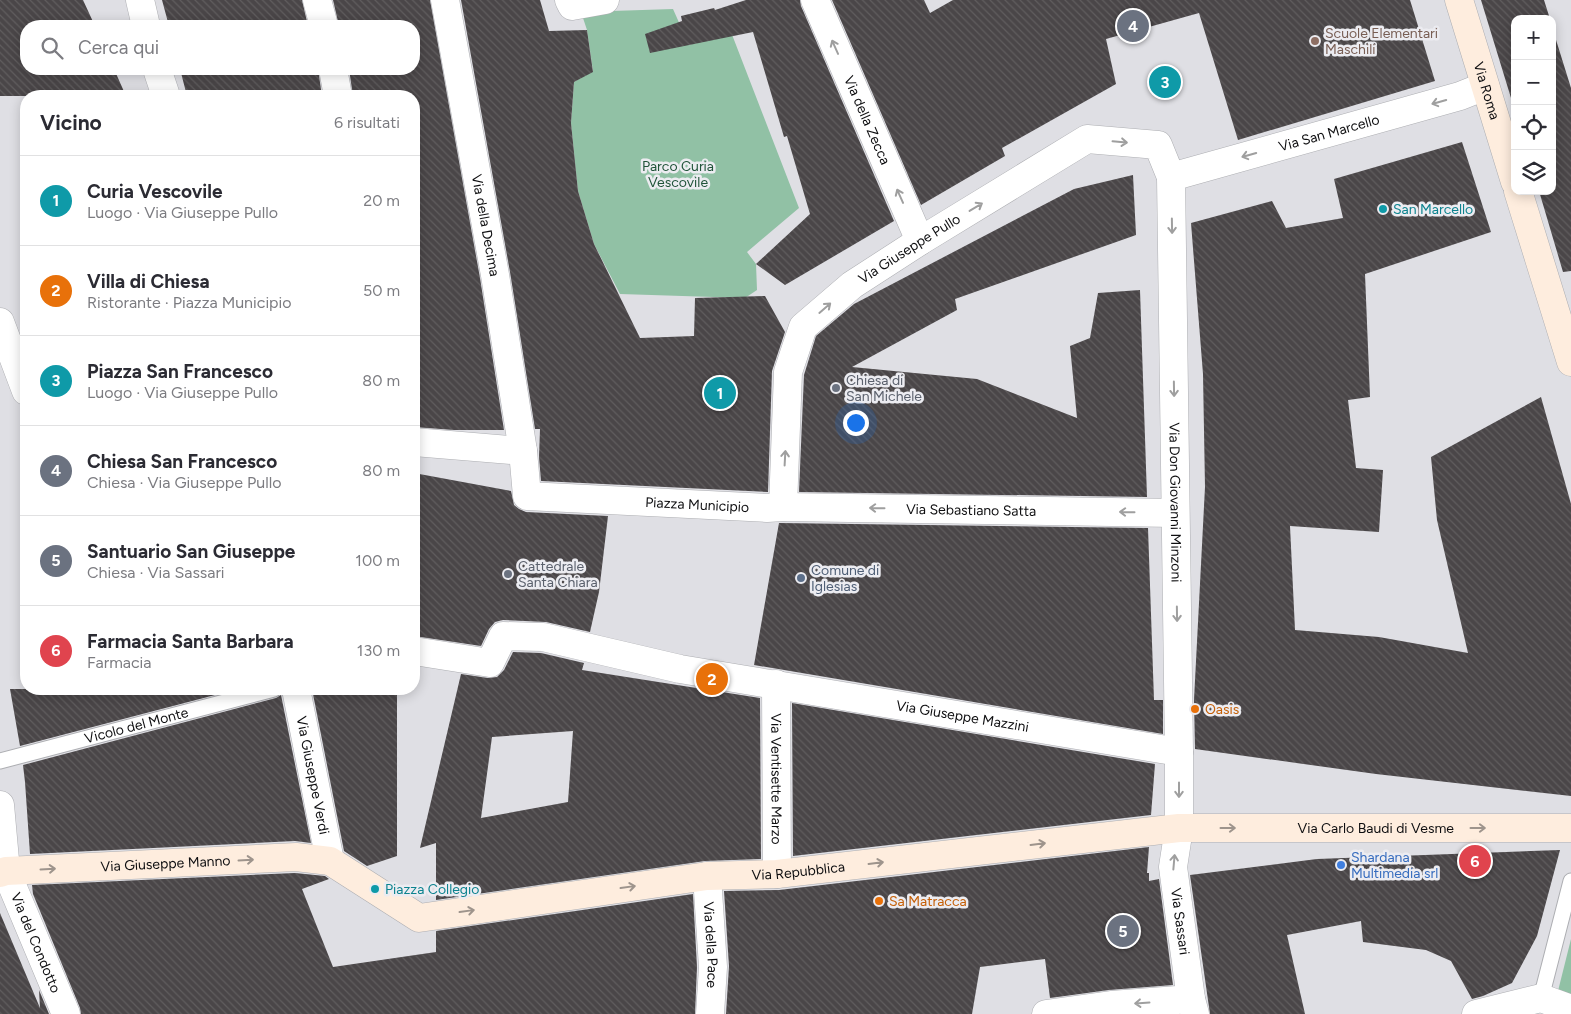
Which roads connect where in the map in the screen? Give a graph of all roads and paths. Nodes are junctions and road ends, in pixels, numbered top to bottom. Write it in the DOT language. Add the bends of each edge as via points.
graph roads {
  1 [pos="140,0"];
  2 [pos="317,0"];
  3 [pos="445,0"];
  4 [pos="569,0"];
  5 [pos="605,0"];
  6 [pos="814,0"];
  7 [pos="1459,0"];
  8 [pos="145,20"];
  9 [pos="322,20"];
  10 [pos="159,75"];
  11 [pos="334,75"];
  12 [pos="1485,86"];
  13 [pos="164,90"];
  14 [pos="337,90"];
  15 [pos="1511,169"];
  16 [pos="1171,177"];
  17 [pos="1519,195"];
  18 [pos="920,241"];
  19 [pos="0,323"];
  20 [pos="1571,362"];
  21 [pos="20,375"];
  22 [pos="420,442"];
  23 [pos="523,451"];
  24 [pos="627,502"];
  25 [pos="775,507"];
  26 [pos="1175,513"];
  27 [pos="420,652"];
  28 [pos="776,684"];
  29 [pos="251,695"];
  30 [pos="297,695"];
  31 [pos="1179,752"];
  32 [pos="0,761"];
  33 [pos="0,805"];
  34 [pos="1179,828"];
  35 [pos="1571,828"];
  36 [pos="330,861"];
  37 [pos="3,872"];
  38 [pos="777,874"];
  39 [pos="707,876"];
  40 [pos="1571,880"];
  41 [pos="1541,998"];
  42 [pos="1193,1007"];
  43 [pos="1571,1009"];
  44 [pos="66,1014"];
  45 [pos="710,1014"];
  46 [pos="1046,1014"];
  47 [pos="1476,1014"];
  1 -- 8 [label="street"];
  2 -- 9 [label="street"];
  3 -- 23 [label="street, Via della Decima"];
  4 -- 5 [label="street" via="572,6"];
  18 -- 6 [label="street, Via della Zecca, one-way"];
  7 -- 12 [label="main road, Via Roma"];
  10 -- 13 [label="street"];
  11 -- 14 [label="street"];
  12 -- 15 [label="main road, Via Roma"];
  12 -- 16 [label="street, Via San Marcello, one-way" via="1460,96"];
  18 -- 16 [label="street, Via Giuseppe Pullo, one-way" via="1087,140 1158,145"];
  16 -- 26 [label="street, Via Don Giovanni Minzoni, one-way"];
  17 -- 20 [label="main road"];
  25 -- 18 [label="street, Via Giuseppe Pullo, one-way" via="788,372 803,327 852,285"];
  19 -- 21 [label="street"];
  22 -- 23 [label="street"];
  23 -- 24 [label="street, Via della Decima" via="527,496"];
  24 -- 25 [label="street, Piazza Municipio"];
  26 -- 25 [label="street, Via Sebastiano Satta, one-way"];
  26 -- 31 [label="street, Via Don Giovanni Minzoni, one-way"];
  27 -- 28 [label="street, Via Giuseppe Mazzini" via="490,663 503,636 543,637 680,669"];
  28 -- 31 [label="street, Via Giuseppe Mazzini"];
  28 -- 38 [label="street, Via Ventisette Marzo"];
  29 -- 32 [label="lane, Vicolo del Monte"];
  30 -- 36 [label="street, Via Giuseppe Verdi"];
  31 -- 34 [label="street, Via Don Giovanni Minzoni, one-way"];
  33 -- 37 [label="street, Via del Condotto"];
  34 -- 35 [label="main road, Via Carlo Baudi di Vesme, one-way"];
  38 -- 34 [label="main road, Via Repubblica, one-way"];
  42 -- 34 [label="street, Via Sassari, one-way" via="1173,866"];
  37 -- 36 [label="main road, Via Giuseppe Manno, one-way" via="296,857"];
  36 -- 39 [label="main road, Via Repubblica, one-way" via="419,918"];
  37 -- 44 [label="street, Via del Condotto"];
  38 -- 39 [label="main road, Via Repubblica"];
  39 -- 45 [label="street, Via della Pace" via="713,967"];
  40 -- 41 [label="lane"];
  41 -- 43 [label="street"];
  41 -- 47 [label="street"];
  42 -- 46 [label="street, one-way" via="1111,1005"];
}
